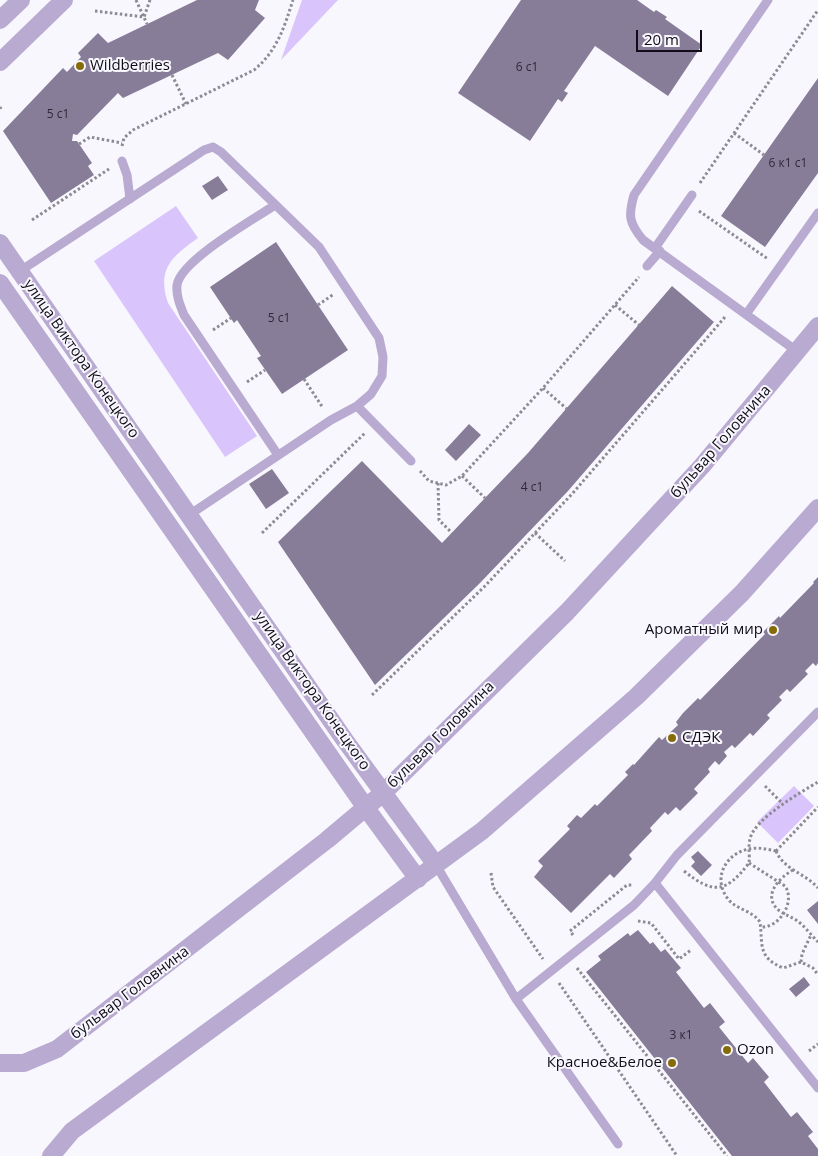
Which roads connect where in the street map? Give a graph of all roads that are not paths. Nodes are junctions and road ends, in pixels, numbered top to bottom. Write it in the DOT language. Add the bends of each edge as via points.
graph roads {
  1 [pos="21,0"];
  2 [pos="64,0"];
  3 [pos="768,0"];
  4 [pos="0,20"];
  5 [pos="0,62"];
  6 [pos="122,162"];
  7 [pos="689,198"];
  8 [pos="130,199"];
  9 [pos="275,205"];
  10 [pos="818,213"];
  11 [pos="0,242"];
  12 [pos="657,250"];
  13 [pos="647,266"];
  14 [pos="20,272"];
  15 [pos="0,283"];
  16 [pos="747,313"];
  17 [pos="818,326"];
  18 [pos="798,352"];
  19 [pos="357,406"];
  20 [pos="278,455"];
  21 [pos="410,461"];
  22 [pos="818,508"];
  23 [pos="189,515"];
  24 [pos="818,712"];
  25 [pos="383,793"];
  26 [pos="366,808"];
  27 [pos="436,865"];
  28 [pos="418,879"];
  29 [pos="655,883"];
  30 [pos="516,999"];
  31 [pos="0,1063"];
  32 [pos="818,1086"];
  33 [pos="618,1144"];
  34 [pos="51,1156"];
  1 -- 4 [label="street"];
  2 -- 5 [label="street"];
  3 -- 12 [label="lane" via="634,195 629,211 632,227"];
  6 -- 8 [label="lane"];
  7 -- 12 [label="lane"];
  8 -- 9 [label="lane" via="213,147"];
  8 -- 14 [label="lane"];
  9 -- 19 [label="lane" via="319,247 379,338 384,357 382,376 372,394"];
  9 -- 20 [label="lane" via="195,258 183,270 177,284 178,300 200,338"];
  10 -- 16 [label="lane"];
  11 -- 14 [label="street, улица Виктора Конецкого"];
  12 -- 13 [label="lane"];
  12 -- 16 [label="lane"];
  14 -- 23 [label="street, улица Виктора Конецкого"];
  15 -- 26 [label="street, улица Виктора Конецкого"];
  16 -- 18 [label="lane"];
  17 -- 18 [label="street, бульвар Головнина"];
  18 -- 25 [label="street, бульвар Головнина" via="702,466 567,612"];
  19 -- 20 [label="lane"];
  19 -- 21 [label="lane"];
  20 -- 23 [label="lane"];
  22 -- 27 [label="street" via="742,592 636,697 482,832"];
  23 -- 25 [label="street, улица Виктора Конецкого"];
  24 -- 29 [label="lane" via="671,862"];
  25 -- 26 [label="street, бульвар Головнина"];
  25 -- 27 [label="street, улица Виктора Конецкого"];
  26 -- 28 [label="street, улица Виктора Конецкого"];
  26 -- 31 [label="street, бульвар Головнина" via="57,1049 24,1063"];
  27 -- 28 [label="street"];
  27 -- 30 [label="lane, улица Виктора Конецкого"];
  28 -- 34 [label="street" via="72,1130"];
  29 -- 30 [label="lane" via="634,905"];
  29 -- 32 [label="lane"];
  30 -- 33 [label="lane, улица Виктора Конецкого"];
}
